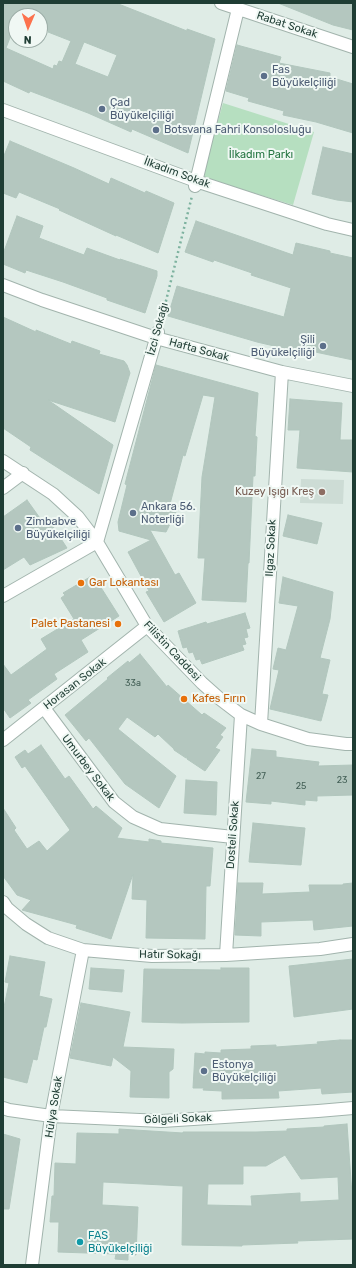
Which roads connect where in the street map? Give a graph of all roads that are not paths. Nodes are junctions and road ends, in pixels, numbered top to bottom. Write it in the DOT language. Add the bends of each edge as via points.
graph roads {
  1 [pos="221,3"];
  2 [pos="238,9"];
  3 [pos="353,47"];
  4 [pos="3,110"];
  5 [pos="196,183"];
  6 [pos="353,230"];
  7 [pos="3,285"];
  8 [pos="157,335"];
  9 [pos="282,372"];
  10 [pos="353,386"];
  11 [pos="3,461"];
  12 [pos="23,474"];
  13 [pos="3,488"];
  14 [pos="97,542"];
  15 [pos="3,596"];
  16 [pos="147,626"];
  17 [pos="44,708"];
  18 [pos="241,715"];
  19 [pos="261,724"];
  20 [pos="3,740"];
  21 [pos="353,744"];
  22 [pos="233,838"];
  23 [pos="3,902"];
  24 [pos="353,944"];
  25 [pos="83,950"];
  26 [pos="226,955"];
  27 [pos="3,1108"];
  28 [pos="353,1108"];
  29 [pos="51,1116"];
  30 [pos="32,1265"];
  1 -- 2 [label="street, Rabat Sokak"];
  2 -- 3 [label="street, Rabat Sokak"];
  2 -- 5 [label="street"];
  4 -- 5 [label="street, İlkadım Sokak"];
  5 -- 6 [label="street, İlkadım Sokak"];
  7 -- 8 [label="street, Hafta Sokak" via="42,300"];
  8 -- 9 [label="street, Hafta Sokak"];
  8 -- 14 [label="street, İzci Sokağı"];
  9 -- 10 [label="street, Hafta Sokak"];
  9 -- 19 [label="street, Ilgaz Sokak"];
  11 -- 12 [label="street, Filistin Caddesi"];
  12 -- 13 [label="street"];
  12 -- 14 [label="street, Filistin Caddesi" via="53,494 78,517"];
  14 -- 15 [label="street"];
  14 -- 16 [label="street, Filistin Caddesi"];
  16 -- 17 [label="street, Horasan Sokak"];
  16 -- 18 [label="street, Filistin Caddesi" via="202,683"];
  17 -- 20 [label="street, Horasan Sokak"];
  17 -- 22 [label="street, Umurbey Sokak" via="114,802 133,817 160,829"];
  18 -- 19 [label="street, Filistin Caddesi"];
  18 -- 22 [label="street, Dosteli Sokak"];
  19 -- 21 [label="street, Filistin Caddesi" via="308,739"];
  22 -- 26 [label="street, Dosteli Sokak"];
  23 -- 25 [label="street, Hatır Sokağı" via="26,924 48,938"];
  24 -- 26 [label="street, Hatır Sokağı" via="320,949"];
  25 -- 26 [label="street, Hatır Sokağı" via="152,956"];
  25 -- 29 [label="street, Hülya Sokak"];
  27 -- 29 [label="street, Gölgeli Sokak"];
  28 -- 29 [label="street, Gölgeli Sokak" via="162,1121"];
  29 -- 30 [label="street, Hülya Sokak"];
}
